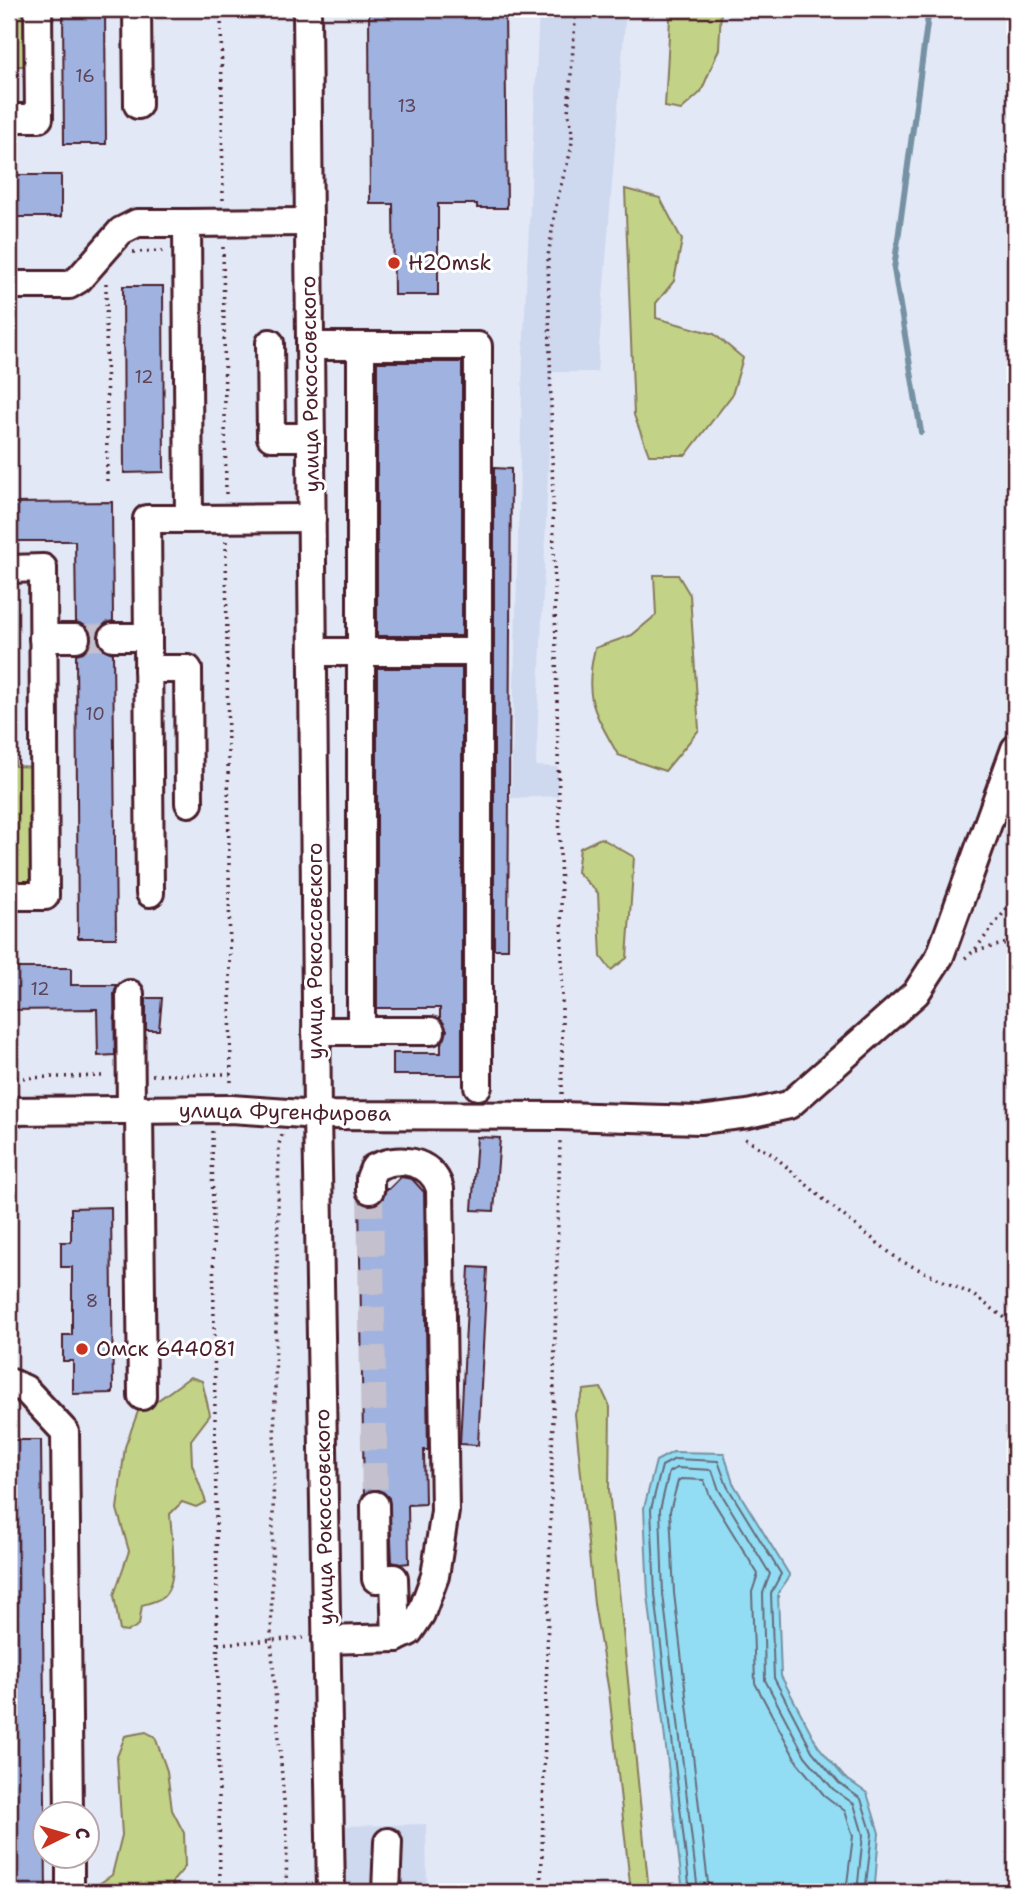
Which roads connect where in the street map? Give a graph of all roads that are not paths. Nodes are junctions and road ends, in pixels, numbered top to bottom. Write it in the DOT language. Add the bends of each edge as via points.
graph roads {
  1 [pos="38,9"];
  2 [pos="137,9"];
  3 [pos="307,9"];
  4 [pos="138,105"];
  5 [pos="9,118"];
  6 [pos="309,222"];
  7 [pos="187,223"];
  8 [pos="9,285"];
  9 [pos="270,343"];
  10 [pos="310,346"];
  11 [pos="361,346"];
  12 [pos="311,437"];
  13 [pos="312,518"];
  14 [pos="189,519"];
  15 [pos="9,569"];
  16 [pos="113,637"];
  17 [pos="148,637"];
  18 [pos="43,638"];
  19 [pos="76,638"];
  20 [pos="313,652"];
  21 [pos="361,652"];
  22 [pos="478,652"];
  23 [pos="148,669"];
  24 [pos="1015,749"];
  25 [pos="189,803"];
  26 [pos="150,893"];
  27 [pos="9,896"];
  28 [pos="130,994"];
  29 [pos="361,1030"];
  30 [pos="316,1031"];
  31 [pos="431,1031"];
  32 [pos="478,1086"];
  33 [pos="135,1110"];
  34 [pos="9,1111"];
  35 [pos="317,1115"];
  36 [pos="370,1190"];
  37 [pos="9,1382"];
  38 [pos="142,1395"];
  39 [pos="375,1505"];
  40 [pos="326,1638"];
  41 [pos="396,1638"];
  42 [pos="69,1800"];
  43 [pos="388,1842"];
  44 [pos="70,1870"];
  45 [pos="70,1892"];
  46 [pos="331,1892"];
  47 [pos="386,1892"];
  1 -- 5 [label="street" via="39,118"];
  2 -- 4 [label="street"];
  3 -- 6 [label="street, улица Рокоссовского"];
  6 -- 7 [label="street"];
  6 -- 10 [label="street, улица Рокоссовского"];
  7 -- 8 [label="street" via="136,223 121,231 69,285"];
  7 -- 14 [label="street"];
  9 -- 12 [label="street" via="271,438"];
  10 -- 11 [label="street"];
  10 -- 12 [label="street, улица Рокоссовского"];
  11 -- 21 [label="street"];
  11 -- 22 [label="street" via="478,346"];
  12 -- 13 [label="street, улица Рокоссовского"];
  13 -- 14 [label="street"];
  13 -- 20 [label="street, улица Рокоссовского"];
  14 -- 17 [label="street" via="147,519"];
  15 -- 18 [label="street" via="43,568"];
  16 -- 17 [label="street"];
  17 -- 23 [label="street"];
  18 -- 19 [label="street"];
  18 -- 27 [label="street" via="45,896"];
  20 -- 21 [label="street"];
  20 -- 30 [label="street, улица Рокоссовского"];
  21 -- 22 [label="street"];
  21 -- 29 [label="street"];
  22 -- 32 [label="street"];
  23 -- 25 [label="street" via="188,669"];
  23 -- 26 [label="street"];
  24 -- 35 [label="street, улица Фугенфирова" via="940,956 916,993 789,1105 700,1119"];
  28 -- 33 [label="street"];
  29 -- 30 [label="street"];
  29 -- 31 [label="street"];
  30 -- 35 [label="street, улица Рокоссовского"];
  33 -- 34 [label="street, улица Фугенфирова"];
  33 -- 35 [label="street, улица Фугенфирова"];
  33 -- 38 [label="street"];
  35 -- 40 [label="street, улица Рокоссовского"];
  36 -- 41 [label="street" via="373,1168 407,1161 430,1171 440,1189 445,1511 435,1576 421,1614 409,1632"];
  37 -- 42 [label="street" via="25,1389 65,1432"];
  39 -- 41 [label="street" via="376,1579 394,1578"];
  40 -- 41 [label="street"];
  40 -- 46 [label="street, улица Рокоссовского"];
  43 -- 47 [label="street"];
  44 -- 45 [label="street"];
}
